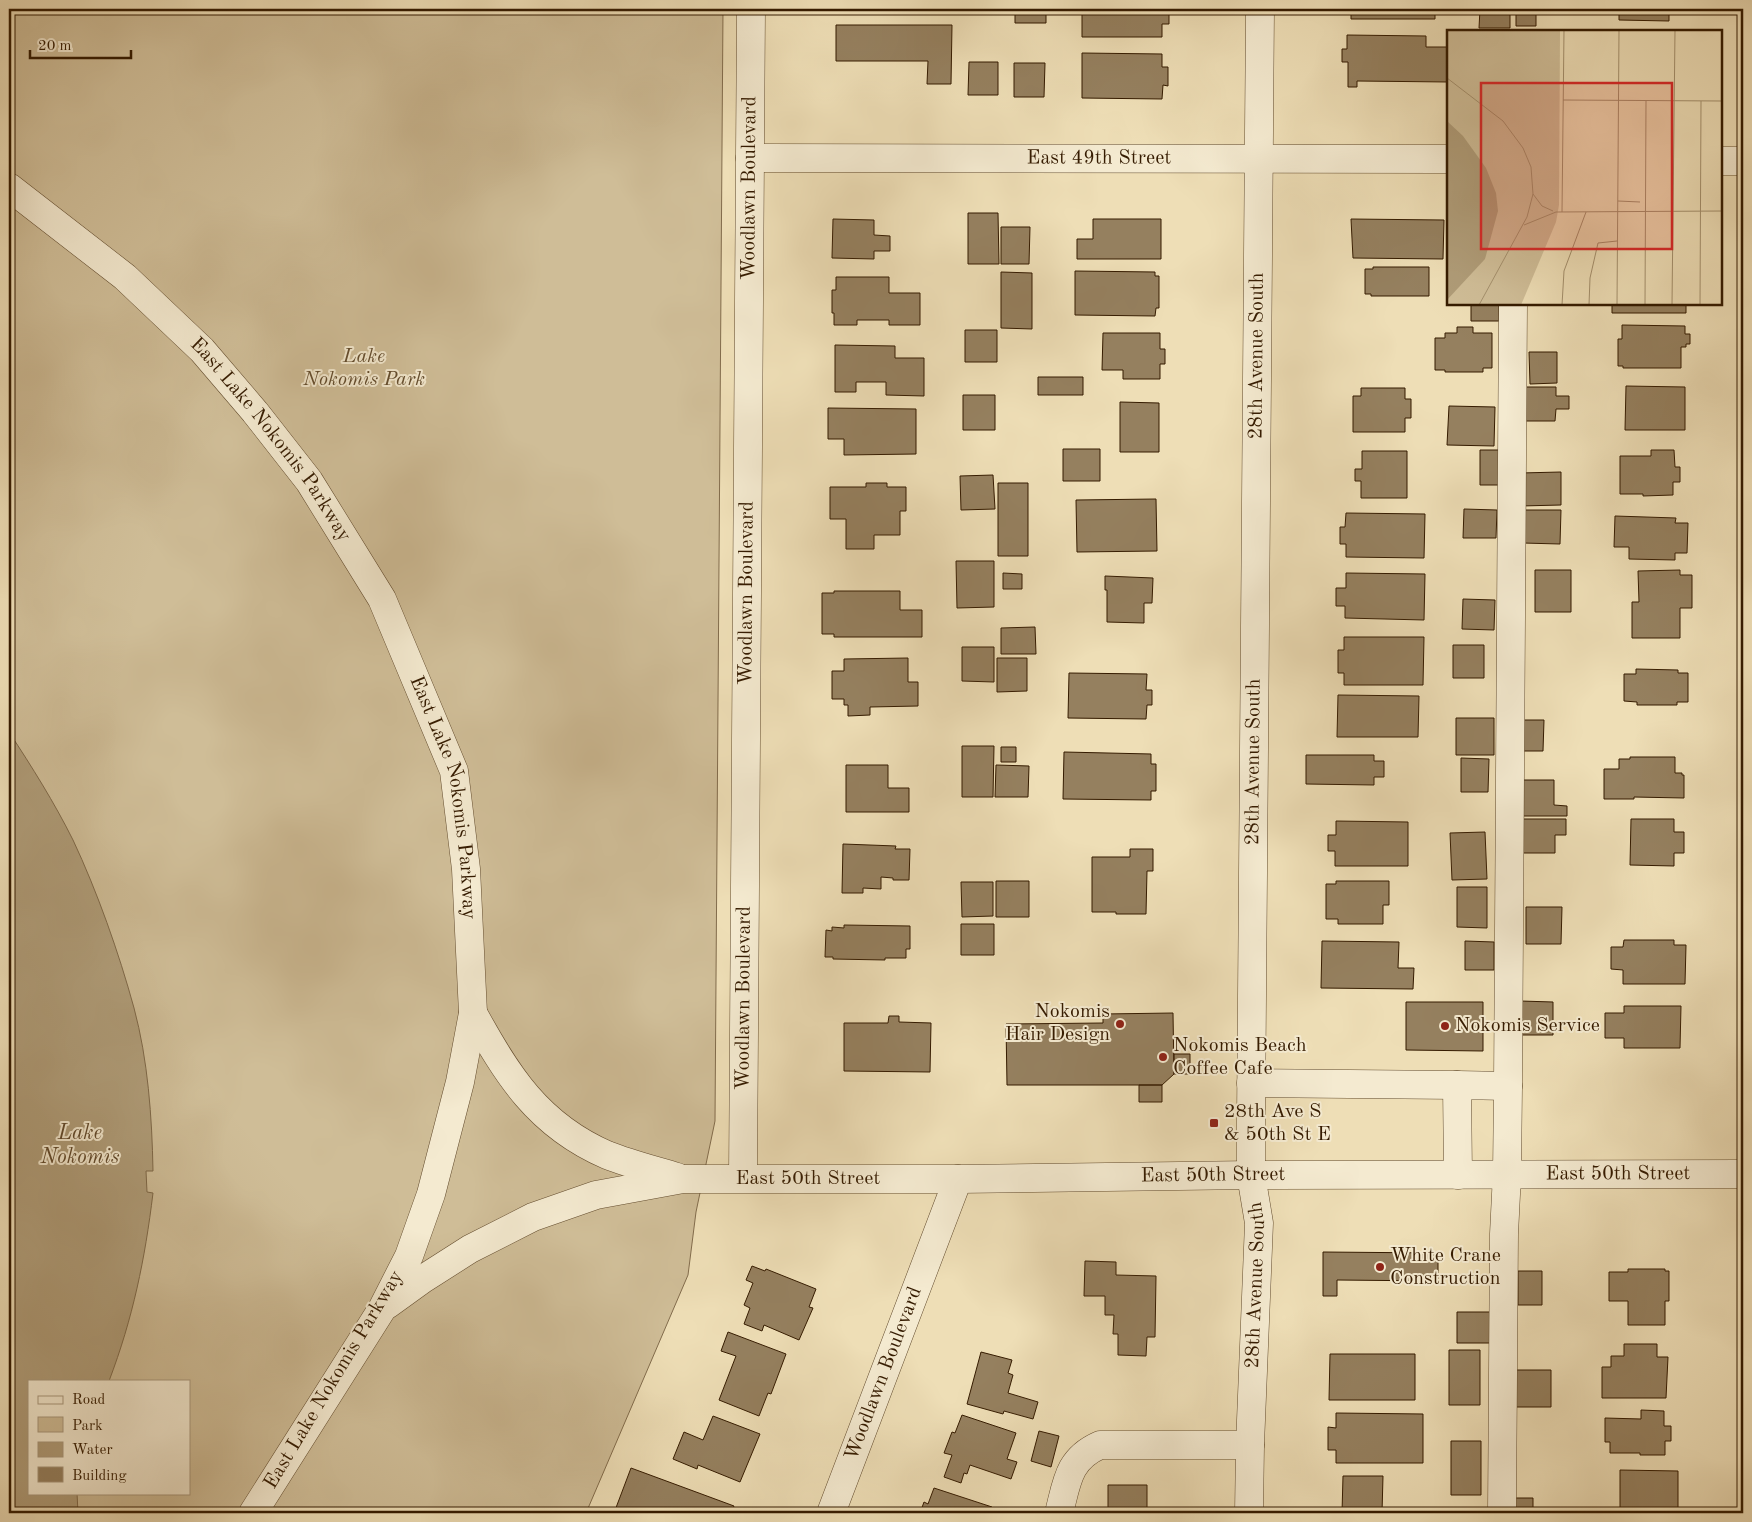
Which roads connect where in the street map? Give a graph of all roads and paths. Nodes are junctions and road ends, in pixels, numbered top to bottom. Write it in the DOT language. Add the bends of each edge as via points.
graph roads {
  1 [pos="752,9"];
  2 [pos="1260,9"];
  3 [pos="750,158"];
  4 [pos="1258,158"];
  5 [pos="1447,159"];
  6 [pos="1722,161"];
  7 [pos="1743,161"];
  8 [pos="9,187"];
  9 [pos="1513,305"];
  10 [pos="473,1012"];
  11 [pos="1251,1083"];
  12 [pos="1457,1085"];
  13 [pos="1508,1086"];
  14 [pos="1458,1174"];
  15 [pos="1507,1174"];
  16 [pos="1743,1174"];
  17 [pos="1251,1175"];
  18 [pos="743,1178"];
  19 [pos="684,1179"];
  20 [pos="958,1179"];
  21 [pos="382,1309"];
  22 [pos="1250,1445"];
  23 [pos="252,1513"];
  24 [pos="831,1513"];
  25 [pos="1059,1513"];
  26 [pos="1249,1513"];
  27 [pos="1502,1513"];
  1 -- 3 [label="street, Woodlawn Boulevard"];
  2 -- 4 [label="street, 28th Avenue South"];
  3 -- 4 [label="street, East 49th Street"];
  3 -- 18 [label="street, Woodlawn Boulevard"];
  4 -- 5 [label="street, East 49th Street"];
  4 -- 11 [label="street, 28th Avenue South"];
  6 -- 7 [label="street"];
  8 -- 10 [label="street, East Lake Nokomis Parkway" via="126,277 202,350 309,481 382,599 454,771 466,869"];
  9 -- 13 [label="street"];
  10 -- 19 [label="street, East 50th Street" via="515,1083 556,1125 607,1155"];
  10 -- 21 [label="street, East Lake Nokomis Parkway" via="458,1090 431,1194 409,1256"];
  11 -- 12 [label="street"];
  11 -- 17 [label="street, 28th Avenue South"];
  12 -- 13 [label="street"];
  12 -- 14 [label="street"];
  13 -- 15 [label="street"];
  14 -- 15 [label="street, East 50th Street"];
  14 -- 17 [label="street, East 50th Street"];
  15 -- 16 [label="street, East 50th Street"];
  15 -- 27 [label="street"];
  17 -- 20 [label="street, East 50th Street"];
  17 -- 22 [label="street, 28th Avenue South" via="1259,1223"];
  18 -- 19 [label="street, East 50th Street"];
  18 -- 20 [label="street, East 50th Street"];
  19 -- 21 [label="street, East 50th Street" via="596,1195 532,1217 470,1249"];
  20 -- 24 [label="street, Woodlawn Boulevard"];
  21 -- 23 [label="street, East Lake Nokomis Parkway"];
  22 -- 25 [label="street" via="1100,1445 1087,1451 1076,1462"];
  22 -- 26 [label="street, 28th Avenue South"];
}
